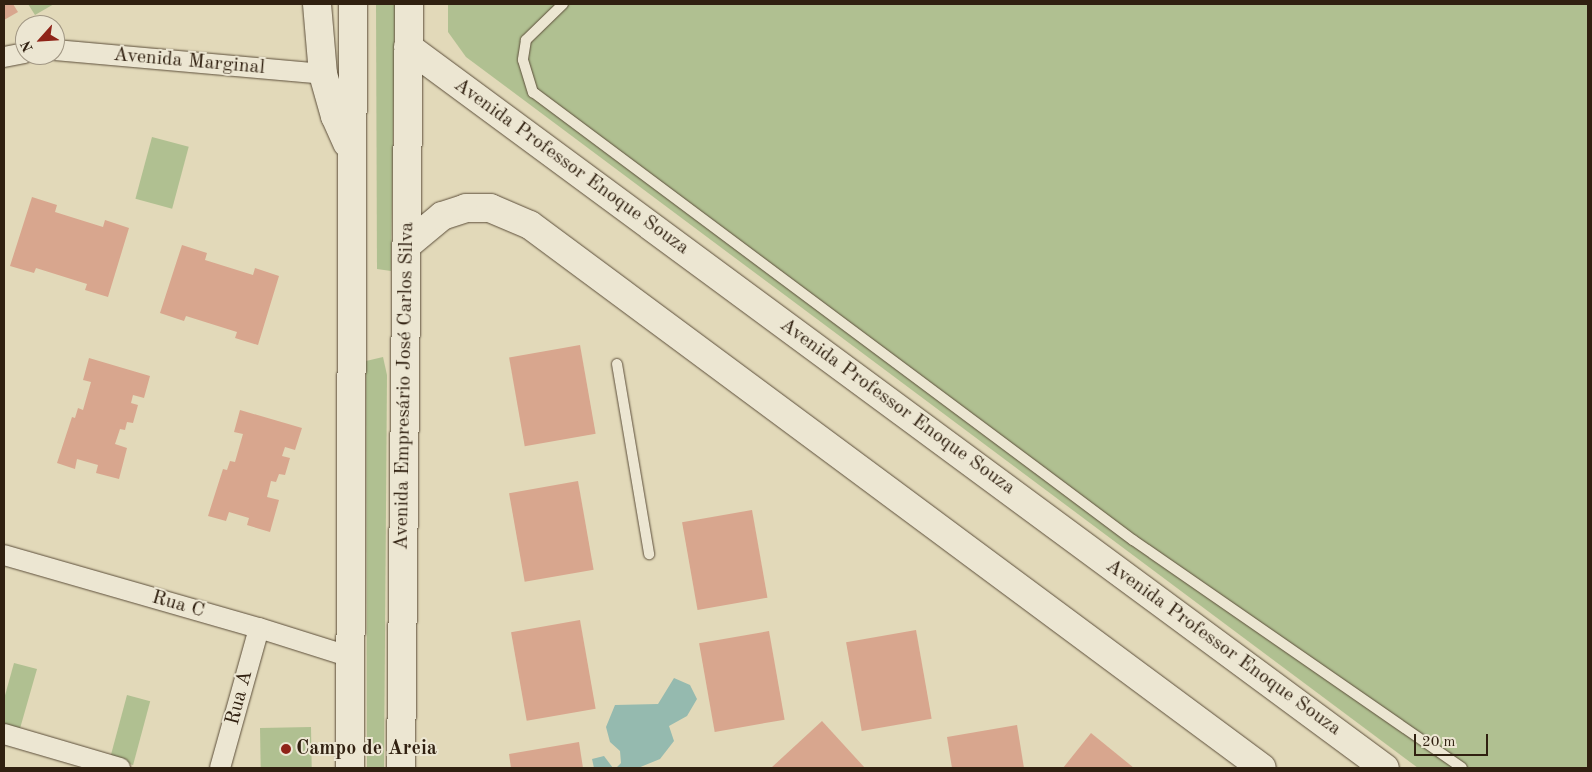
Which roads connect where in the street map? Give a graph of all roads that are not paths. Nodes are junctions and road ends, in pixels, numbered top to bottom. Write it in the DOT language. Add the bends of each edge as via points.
graph roads {
  1 [pos="317,4"];
  2 [pos="353,4"];
  3 [pos="408,4"];
  4 [pos="563,4"];
  5 [pos="408,47"];
  6 [pos="65,51"];
  7 [pos="323,74"];
  8 [pos="352,154"];
  9 [pos="406,246"];
  10 [pos="617,364"];
  11 [pos="649,554"];
  12 [pos="4,555"];
  13 [pos="259,628"];
  14 [pos="351,657"];
  15 [pos="4,734"];
  16 [pos="120,768"];
  17 [pos="220,768"];
  18 [pos="350,768"];
  19 [pos="401,768"];
  20 [pos="1262,768"];
  21 [pos="1385,768"];
  22 [pos="1462,768"];
  1 -- 7 [label="main road"];
  2 -- 8 [label="main road"];
  3 -- 5 [label="main road, Avenida Empresário José Carlos Silva"];
  4 -- 22 [label="lane" via="526,40 523,60 533,92 1133,540"];
  5 -- 9 [label="main road, Avenida Empresário José Carlos Silva"];
  5 -- 21 [label="main road, Avenida Professor Enoque Souza"];
  6 -- 7 [label="street, Avenida Marginal"];
  7 -- 8 [label="main road"];
  8 -- 14 [label="main road"];
  9 -- 19 [label="main road, Avenida Empresário José Carlos Silva"];
  9 -- 20 [label="main road" via="442,216 466,208 490,208 530,225"];
  10 -- 11 [label="lane"];
  12 -- 13 [label="street, Rua C"];
  13 -- 14 [label="street, Rua C"];
  13 -- 17 [label="street, Rua A"];
  14 -- 18 [label="main road"];
  15 -- 16 [label="street"];
}
